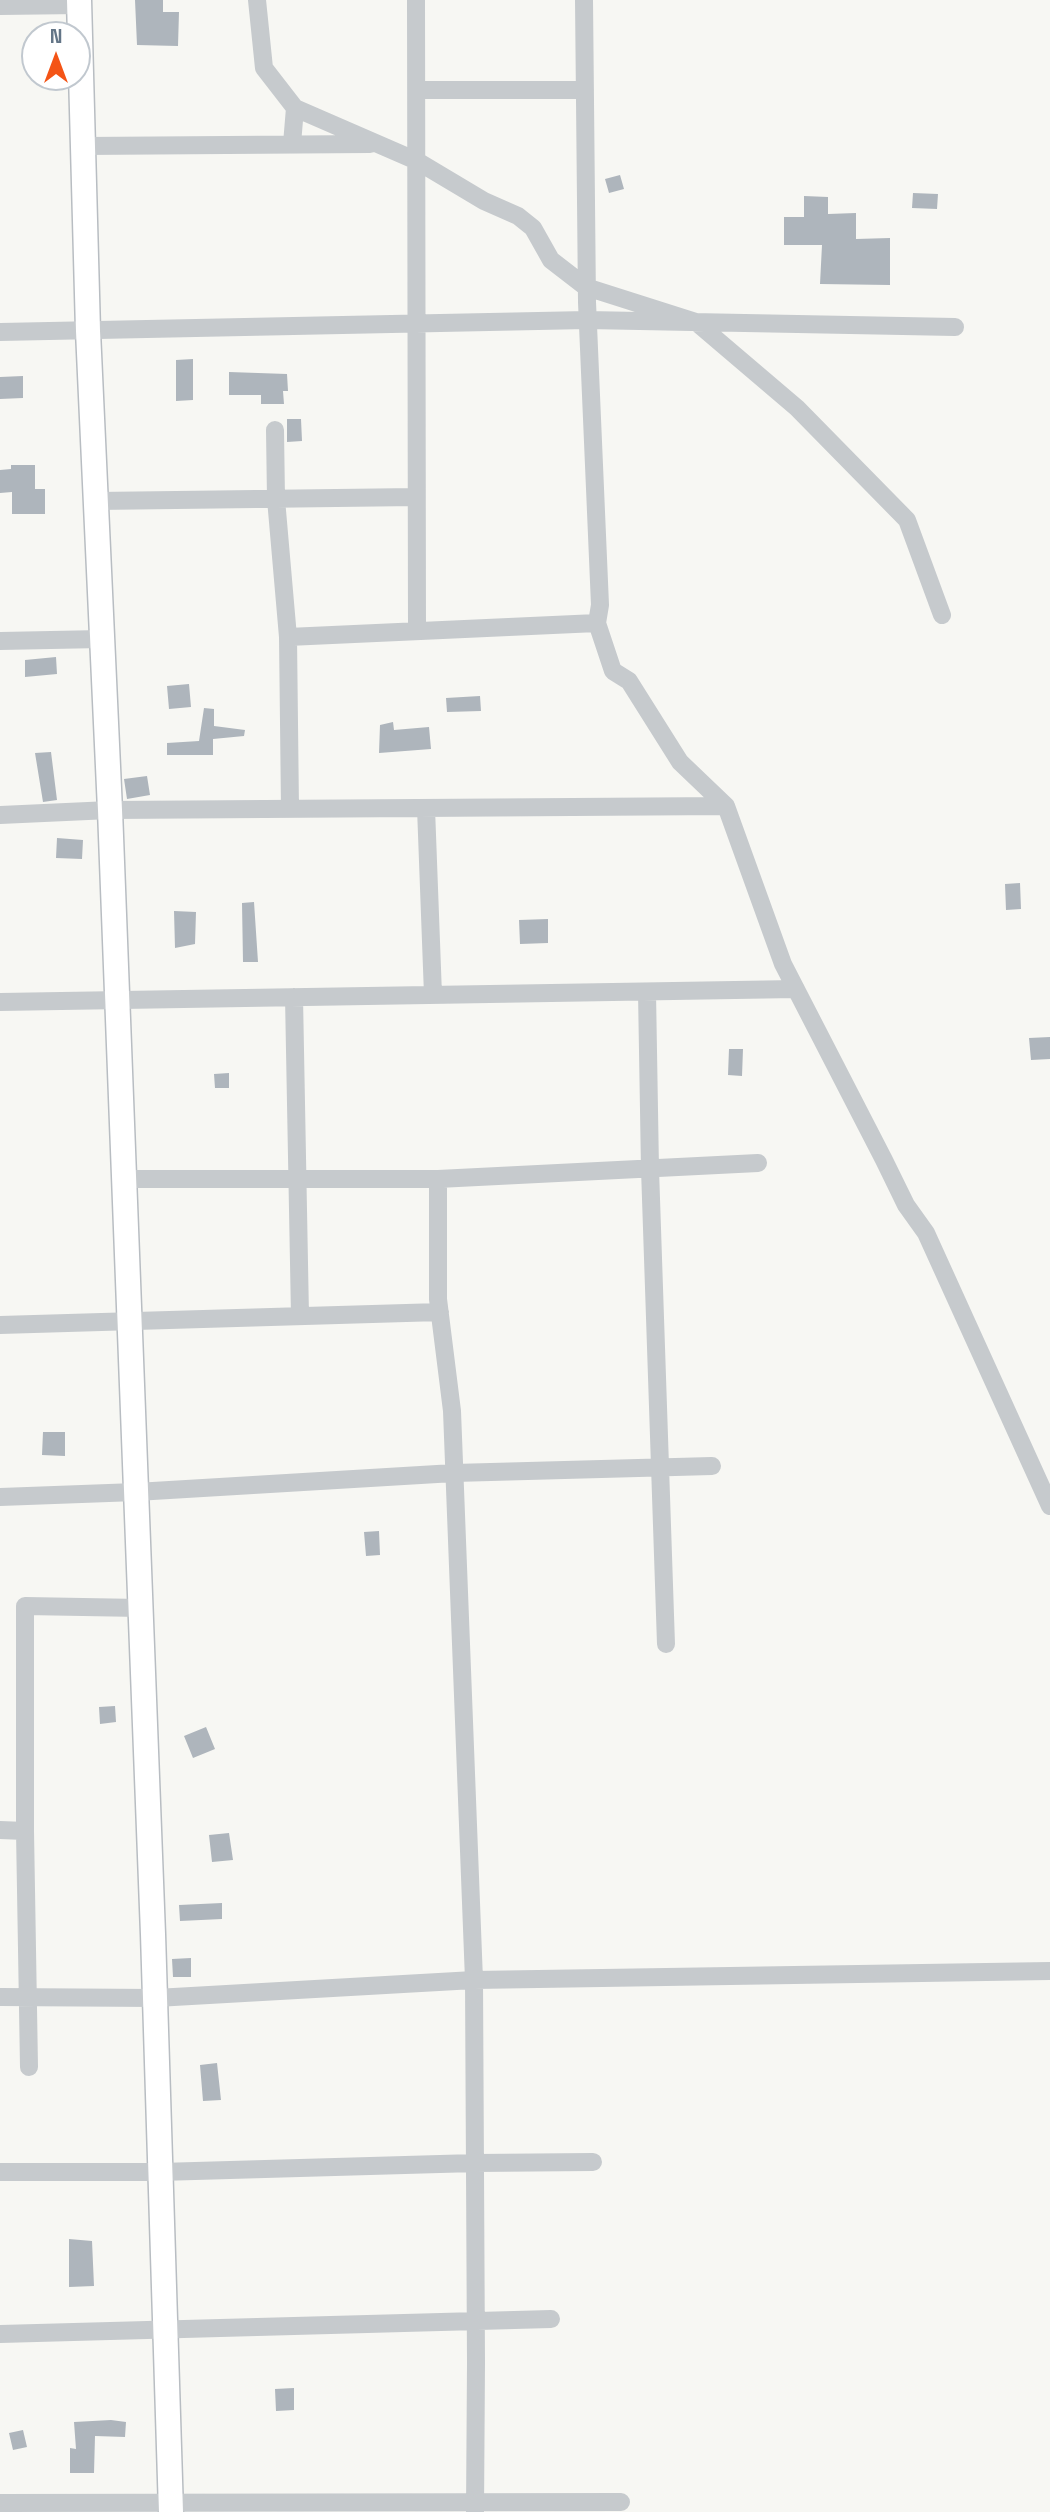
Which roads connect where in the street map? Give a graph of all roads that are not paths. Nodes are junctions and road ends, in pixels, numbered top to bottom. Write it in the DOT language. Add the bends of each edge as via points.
graph roads {
  1 [pos="257,0"];
  2 [pos="416,0"];
  3 [pos="584,0"];
  4 [pos="79,3"];
  5 [pos="0,6"];
  6 [pos="417,90"];
  7 [pos="584,90"];
  8 [pos="295,108"];
  9 [pos="292,144"];
  10 [pos="380,144"];
  11 [pos="83,146"];
  12 [pos="417,153"];
  13 [pos="586,287"];
  14 [pos="587,320"];
  15 [pos="696,322"];
  16 [pos="416,324"];
  17 [pos="955,327"];
  18 [pos="88,331"];
  19 [pos="0,332"];
  20 [pos="275,430"];
  21 [pos="416,498"];
  22 [pos="276,499"];
  23 [pos="96,500"];
  24 [pos="942,615"];
  25 [pos="597,623"];
  26 [pos="417,631"];
  27 [pos="288,637"];
  28 [pos="102,639"];
  29 [pos="0,641"];
  30 [pos="726,806"];
  31 [pos="426,808"];
  32 [pos="290,809"];
  33 [pos="110,810"];
  34 [pos="0,816"];
  35 [pos="796,989"];
  36 [pos="648,992"];
  37 [pos="433,995"];
  38 [pos="295,996"];
  39 [pos="117,999"];
  40 [pos="0,1002"];
  41 [pos="758,1163"];
  42 [pos="650,1168"];
  43 [pos="124,1179"];
  44 [pos="297,1179"];
  45 [pos="438,1179"];
  46 [pos="440,1312"];
  47 [pos="300,1316"];
  48 [pos="130,1320"];
  49 [pos="0,1325"];
  50 [pos="712,1466"];
  51 [pos="661,1467"];
  52 [pos="454,1473"];
  53 [pos="136,1492"];
  54 [pos="0,1497"];
  55 [pos="1050,1506"];
  56 [pos="141,1608"];
  57 [pos="666,1644"];
  58 [pos="0,1830"];
  59 [pos="25,1831"];
  60 [pos="1050,1971"];
  61 [pos="474,1980"];
  62 [pos="0,1997"];
  63 [pos="28,1997"];
  64 [pos="156,1998"];
  65 [pos="29,2067"];
  66 [pos="593,2162"];
  67 [pos="475,2163"];
  68 [pos="0,2172"];
  69 [pos="160,2172"];
  70 [pos="551,2319"];
  71 [pos="476,2321"];
  72 [pos="165,2330"];
  73 [pos="0,2334"];
  74 [pos="621,2502"];
  75 [pos="0,2503"];
  76 [pos="170,2507"];
  77 [pos="475,2507"];
  1 -- 8 [label="street" via="264,68"];
  2 -- 6 [label="street"];
  3 -- 7 [label="street"];
  4 -- 5 [label="street"];
  4 -- 11 [label="main road"];
  6 -- 7 [label="street"];
  6 -- 12 [label="street"];
  7 -- 13 [label="street"];
  8 -- 9 [label="street"];
  8 -- 10 [label="street"];
  9 -- 10 [label="street"];
  9 -- 11 [label="street"];
  10 -- 12 [label="street"];
  11 -- 18 [label="main road"];
  12 -- 13 [label="street" via="484,201 518,216 533,228 551,260"];
  12 -- 16 [label="street"];
  13 -- 14 [label="street"];
  13 -- 15 [label="street"];
  14 -- 15 [label="street"];
  14 -- 16 [label="street"];
  14 -- 25 [label="street" via="600,605"];
  15 -- 17 [label="street"];
  15 -- 24 [label="street" via="797,408 907,520"];
  16 -- 18 [label="street"];
  16 -- 21 [label="street"];
  18 -- 19 [label="street"];
  18 -- 23 [label="main road"];
  20 -- 22 [label="street"];
  21 -- 22 [label="street"];
  21 -- 26 [label="street"];
  22 -- 23 [label="street"];
  22 -- 27 [label="street"];
  23 -- 28 [label="main road"];
  25 -- 26 [label="street"];
  25 -- 30 [label="street" via="613,671 629,681 680,762"];
  26 -- 27 [label="street"];
  27 -- 32 [label="street"];
  28 -- 29 [label="street"];
  28 -- 33 [label="main road"];
  30 -- 31 [label="street"];
  30 -- 35 [label="street"];
  31 -- 32 [label="street"];
  31 -- 37 [label="street"];
  32 -- 33 [label="street"];
  33 -- 34 [label="street"];
  33 -- 39 [label="main road"];
  35 -- 36 [label="street"];
  35 -- 55 [label="street" via="906,1205 926,1233"];
  36 -- 37 [label="street"];
  36 -- 42 [label="street"];
  37 -- 38 [label="street"];
  38 -- 39 [label="street"];
  38 -- 44 [label="street"];
  39 -- 40 [label="street"];
  39 -- 43 [label="main road"];
  41 -- 42 [label="street"];
  42 -- 45 [label="street"];
  42 -- 51 [label="street"];
  43 -- 44 [label="street"];
  43 -- 48 [label="main road"];
  44 -- 45 [label="street"];
  44 -- 47 [label="street"];
  45 -- 46 [label="street"];
  46 -- 47 [label="street"];
  46 -- 52 [label="street"];
  47 -- 48 [label="street"];
  48 -- 49 [label="street"];
  48 -- 53 [label="main road"];
  50 -- 51 [label="street"];
  51 -- 52 [label="street"];
  51 -- 57 [label="street"];
  52 -- 53 [label="street"];
  52 -- 61 [label="street"];
  53 -- 54 [label="street"];
  53 -- 56 [label="main road"];
  56 -- 59 [label="street" via="25,1606"];
  56 -- 64 [label="main road"];
  58 -- 59 [label="street"];
  59 -- 63 [label="street"];
  60 -- 61 [label="street"];
  61 -- 64 [label="street"];
  61 -- 67 [label="street"];
  62 -- 63 [label="street"];
  63 -- 64 [label="street"];
  63 -- 65 [label="street"];
  64 -- 69 [label="main road"];
  66 -- 67 [label="street"];
  67 -- 69 [label="street"];
  67 -- 71 [label="street"];
  68 -- 69 [label="street"];
  69 -- 72 [label="main road"];
  70 -- 71 [label="street"];
  71 -- 72 [label="street"];
  71 -- 77 [label="street"];
  72 -- 73 [label="street"];
  72 -- 76 [label="main road"];
  74 -- 77 [label="street"];
  75 -- 76 [label="street"];
  76 -- 77 [label="street"];
}
